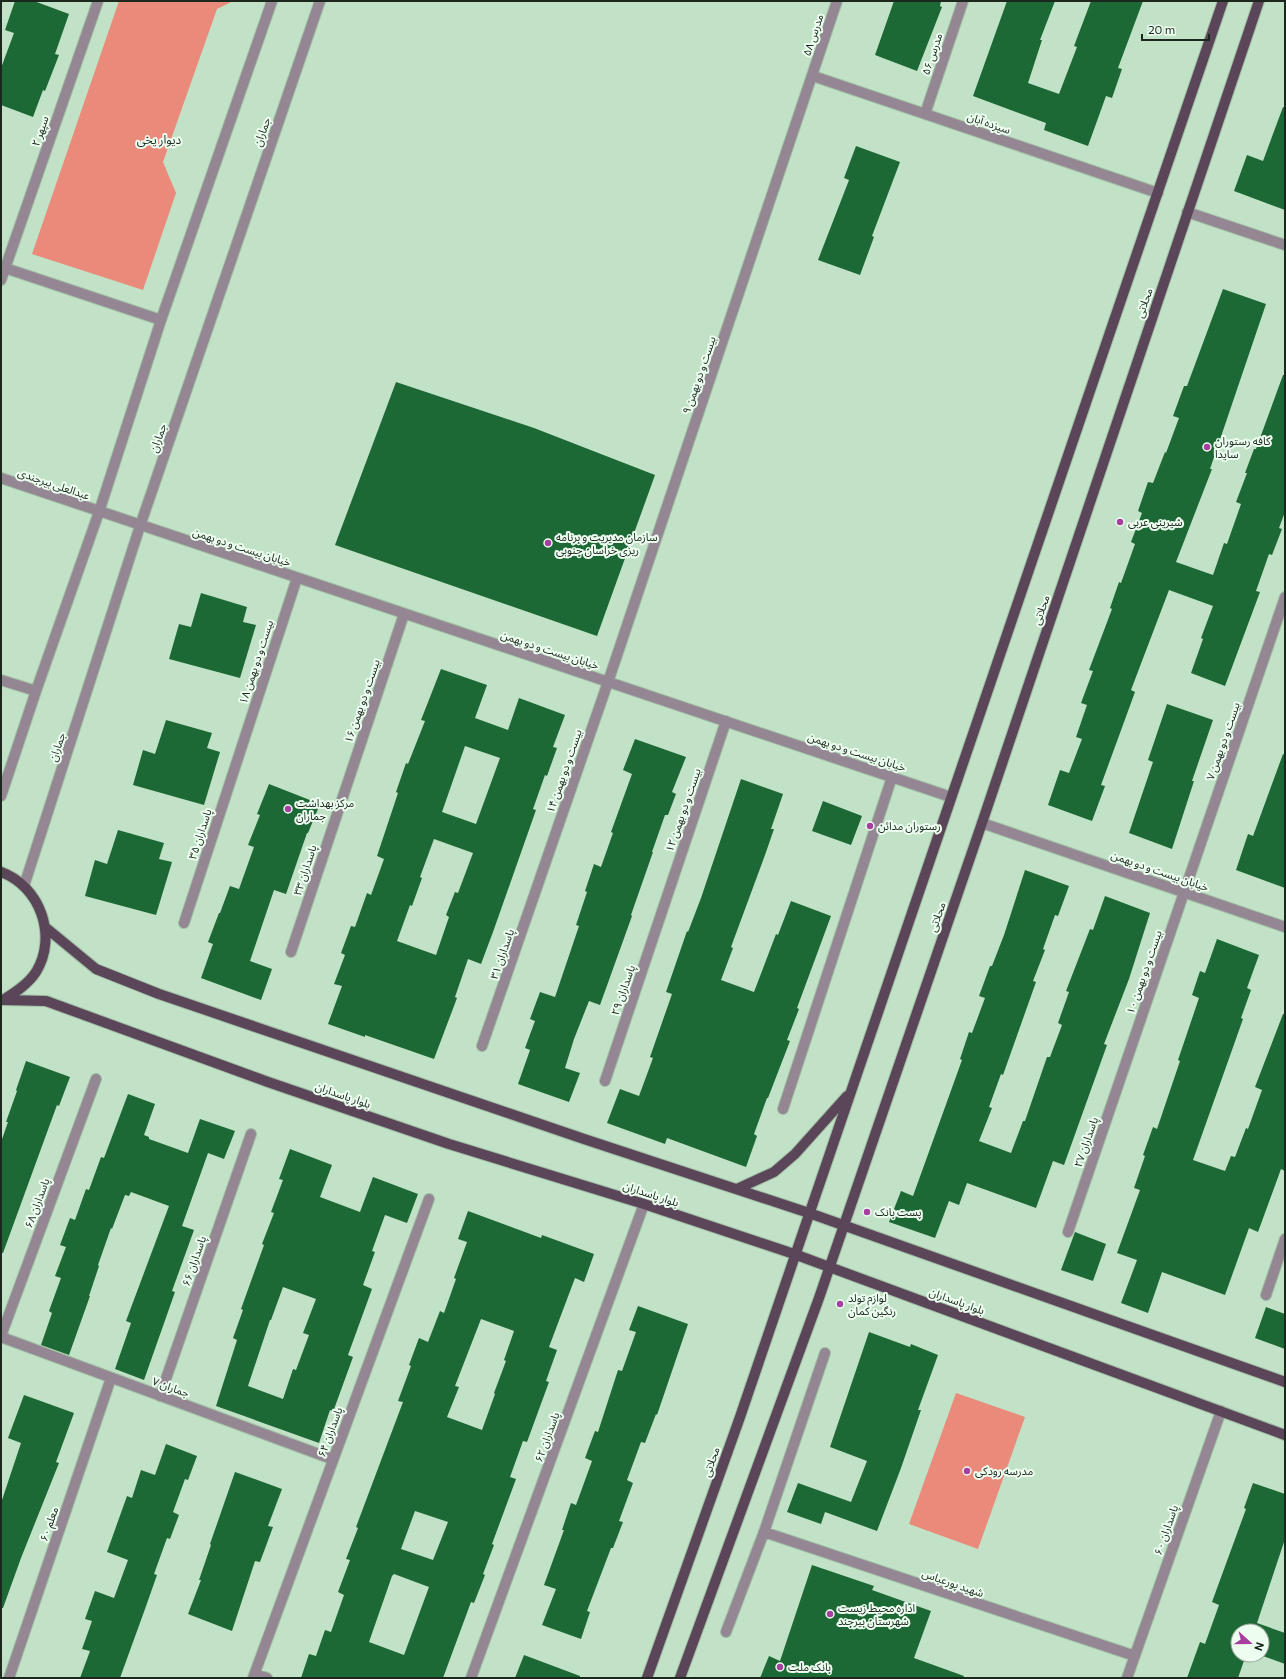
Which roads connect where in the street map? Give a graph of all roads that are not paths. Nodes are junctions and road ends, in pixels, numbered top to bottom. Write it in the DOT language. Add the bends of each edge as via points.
graph roads {
  1 [pos="98,1"];
  2 [pos="272,1"];
  3 [pos="320,1"];
  4 [pos="837,1"];
  5 [pos="963,1"];
  6 [pos="1223,1"];
  7 [pos="1259,1"];
  8 [pos="813,76"];
  9 [pos="925,114"];
  10 [pos="1158,193"];
  11 [pos="1187,212"];
  12 [pos="1285,245"];
  13 [pos="5,268"];
  14 [pos="1,280"];
  15 [pos="161,320"];
  16 [pos="1,478"];
  17 [pos="99,512"];
  18 [pos="140,526"];
  19 [pos="297,578"];
  20 [pos="1285,597"];
  21 [pos="404,614"];
  22 [pos="1,680"];
  23 [pos="608,682"];
  24 [pos="36,691"];
  25 [pos="726,721"];
  26 [pos="239,753"];
  27 [pos="892,777"];
  28 [pos="1,796"];
  29 [pos="343,796"];
  30 [pos="951,797"];
  31 [pos="982,823"];
  32 [pos="543,868"];
  33 [pos="1,872"];
  34 [pos="24,886"];
  35 [pos="1184,892"];
  36 [pos="664,906"];
  37 [pos="184,923"];
  38 [pos="45,927"];
  39 [pos="1285,927"];
  40 [pos="291,952"];
  41 [pos="2,1000"];
  42 [pos="482,1046"];
  43 [pos="1127,1060"];
  44 [pos="96,1080"];
  45 [pos="605,1081"];
  46 [pos="850,1093"];
  47 [pos="783,1110"];
  48 [pos="251,1134"];
  49 [pos="737,1189"];
  50 [pos="429,1199"];
  51 [pos="644,1204"];
  52 [pos="809,1213"];
  53 [pos="843,1226"];
  54 [pos="1068,1232"];
  55 [pos="1285,1239"];
  56 [pos="794,1254"];
  57 [pos="829,1267"];
  58 [pos="1266,1295"];
  59 [pos="1,1336"];
  60 [pos="825,1353"];
  61 [pos="111,1378"];
  62 [pos="1285,1382"];
  63 [pos="160,1396"];
  64 [pos="1220,1411"];
  65 [pos="1285,1435"];
  66 [pos="332,1459"];
  67 [pos="764,1532"];
  68 [pos="726,1632"];
  69 [pos="1135,1656"];
  70 [pos="254,1676"];
  71 [pos="9,1678"];
  72 [pos="267,1678"];
  73 [pos="471,1678"];
  74 [pos="648,1678"];
  75 [pos="680,1678"];
  76 [pos="1127,1678"];
  1 -- 13 [label="street, سپهر ۲"];
  2 -- 15 [label="street"];
  3 -- 18 [label="street, جماران"];
  4 -- 8 [label="street, مدرس ۵۸"];
  5 -- 9 [label="street, مدرس ۵۶"];
  6 -- 10 [label="main road, محلاتی"];
  7 -- 11 [label="main road, محلاتی"];
  8 -- 9 [label="street, سیزده آبان"];
  8 -- 23 [label="street, بیست و دو بهمن ۹"];
  9 -- 10 [label="street, سیزده آبان"];
  10 -- 30 [label="main road, محلاتی"];
  11 -- 12 [label="street"];
  11 -- 31 [label="main road, محلاتی"];
  13 -- 14 [label="street, سپهر ۲"];
  13 -- 15 [label="street"];
  15 -- 17 [label="street"];
  16 -- 17 [label="street, عبدالعلی بیرجندی"];
  17 -- 18 [label="street, عبدالعلی بیرجندی"];
  17 -- 24 [label="street"];
  18 -- 19 [label="street, خیابان بیست و دو بهمن"];
  18 -- 34 [label="street, جماران"];
  19 -- 21 [label="street, خیابان بیست و دو بهمن"];
  19 -- 26 [label="street, بیست و دو بهمن ۱۸"];
  20 -- 35 [label="street, بیست و دو بهمن ۷"];
  21 -- 23 [label="street, خیابان بیست و دو بهمن"];
  21 -- 29 [label="street, بیست و دو بهمن ۱۶"];
  22 -- 24 [label="street"];
  23 -- 25 [label="street, خیابان بیست و دو بهمن"];
  23 -- 32 [label="street, بیست و دو بهمن ۱۴"];
  24 -- 28 [label="street"];
  25 -- 27 [label="street, خیابان بیست و دو بهمن"];
  25 -- 36 [label="street, بیست و دو بهمن ۱۲"];
  26 -- 37 [label="street, پاسداران ۳۵"];
  27 -- 30 [label="street, خیابان بیست و دو بهمن"];
  27 -- 47 [label="street"];
  29 -- 40 [label="street, پاسداران ۳۳"];
  30 -- 46 [label="main road, محلاتی"];
  31 -- 35 [label="street, خیابان بیست و دو بهمن"];
  31 -- 53 [label="main road, محلاتی"];
  32 -- 42 [label="street, پاسداران ۳۱"];
  33 -- 34 [label="main road"];
  34 -- 38 [label="main road" via="42,912"];
  35 -- 39 [label="street, خیابان بیست و دو بهمن"];
  35 -- 43 [label="street, بیست و دو بهمن ۱۰"];
  36 -- 45 [label="street, پاسداران ۲۹"];
  38 -- 41 [label="main road" via="44,950 36,971 21,989"];
  38 -- 49 [label="main road" via="96,969 159,994"];
  41 -- 51 [label="main road, بلوار پاسداران" via="46,1001 268,1082 449,1144"];
  43 -- 54 [label="street, پاسداران ۲۷"];
  44 -- 59 [label="street, پاسداران ۶۸"];
  46 -- 49 [label="main road" via="795,1154 774,1172"];
  46 -- 52 [label="main road, محلاتی"];
  48 -- 63 [label="street, پاسداران ۶۶"];
  49 -- 52 [label="main road"];
  50 -- 66 [label="street, پاسداران ۶۴"];
  51 -- 56 [label="main road, بلوار پاسداران"];
  51 -- 73 [label="street, پاسداران ۶۲"];
  52 -- 53 [label="main road"];
  52 -- 56 [label="main road, محلاتی"];
  53 -- 57 [label="main road, محلاتی"];
  53 -- 62 [label="main road"];
  55 -- 58 [label="street"];
  56 -- 57 [label="main road, بلوار پاسداران"];
  56 -- 74 [label="main road, محلاتی"];
  57 -- 64 [label="main road, بلوار پاسداران"];
  57 -- 75 [label="main road"];
  59 -- 61 [label="street, جماران ۷"];
  60 -- 67 [label="street"];
  61 -- 63 [label="street, جماران ۷"];
  61 -- 71 [label="street, معلم ۶۰"];
  63 -- 66 [label="street, جماران ۷"];
  64 -- 65 [label="main road, بلوار پاسداران"];
  64 -- 69 [label="street, پاسداران ۶۰"];
  66 -- 70 [label="street, پاسداران ۶۴"];
  67 -- 68 [label="street"];
  67 -- 69 [label="street, شهید پورعباس"];
  69 -- 76 [label="street, پاسداران ۶۰"];
  70 -- 72 [label="street"];
}
